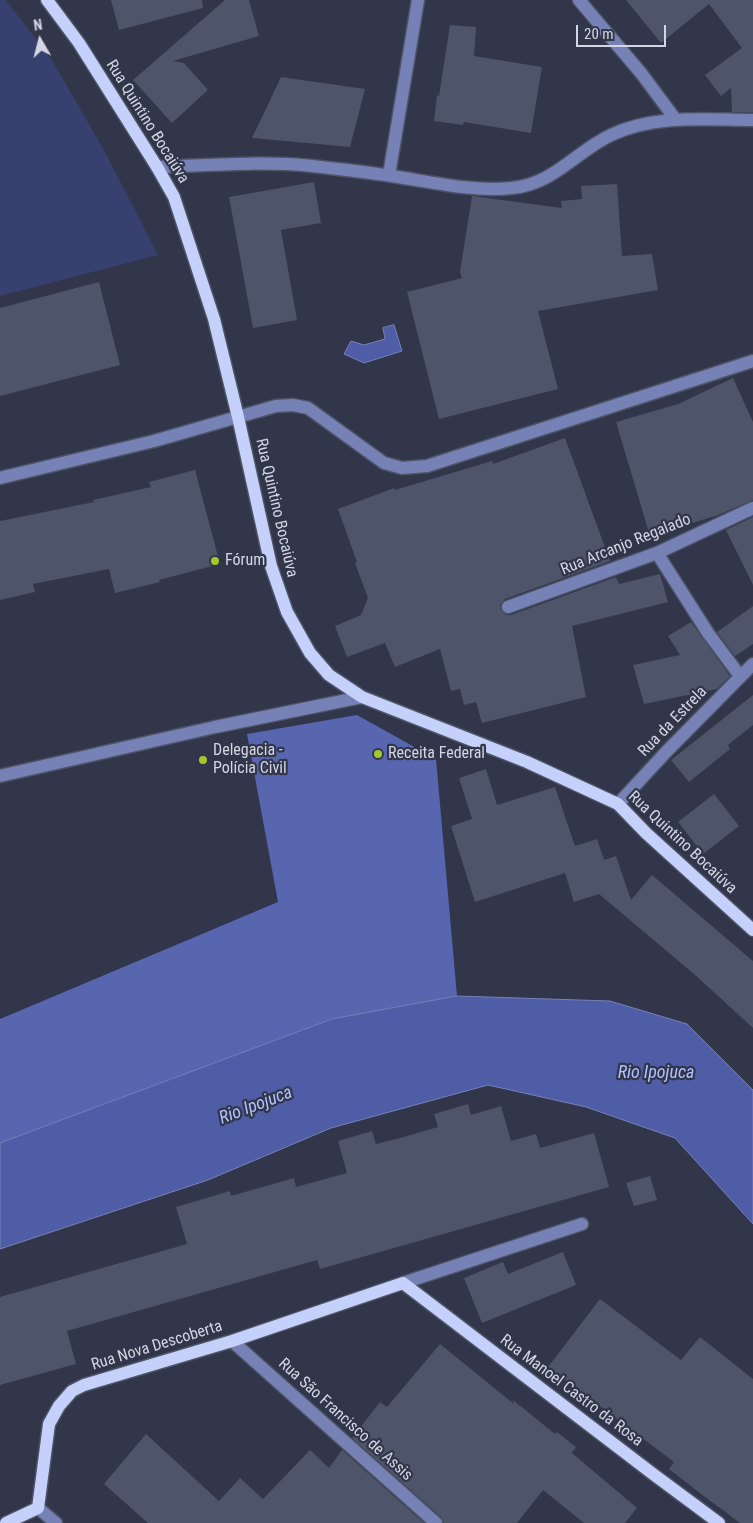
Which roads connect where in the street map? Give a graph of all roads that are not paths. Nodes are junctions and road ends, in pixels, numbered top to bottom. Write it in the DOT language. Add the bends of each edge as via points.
graph roads {
  1 [pos="47,0"];
  2 [pos="418,0"];
  3 [pos="580,0"];
  4 [pos="676,120"];
  5 [pos="753,120"];
  6 [pos="157,167"];
  7 [pos="389,176"];
  8 [pos="753,361"];
  9 [pos="238,417"];
  10 [pos="0,478"];
  11 [pos="753,508"];
  12 [pos="657,553"];
  13 [pos="508,607"];
  14 [pos="753,664"];
  15 [pos="740,676"];
  16 [pos="362,697"];
  17 [pos="0,776"];
  18 [pos="618,804"];
  19 [pos="753,930"];
  20 [pos="582,1224"];
  21 [pos="403,1283"];
  22 [pos="232,1341"];
  23 [pos="38,1508"];
  24 [pos="6,1523"];
  25 [pos="56,1523"];
  26 [pos="436,1523"];
  27 [pos="719,1523"];
  1 -- 6 [label="main road, Rua Quintino Bocaiúva" via="79,43"];
  2 -- 7 [label="street"];
  3 -- 4 [label="street"];
  4 -- 5 [label="street"];
  4 -- 7 [label="street" via="612,135 584,150 548,177 528,186 471,187"];
  6 -- 7 [label="street" via="275,163"];
  6 -- 9 [label="main road, Rua Quintino Bocaiúva" via="174,197 193,253 214,319"];
  8 -- 9 [label="street" via="427,466 402,468 384,463 308,408 276,406"];
  9 -- 10 [label="street"];
  9 -- 16 [label="main road, Rua Quintino Bocaiúva" via="271,566 287,612 310,653 329,675"];
  11 -- 12 [label="street, Rua Arcanjo Regalado"];
  12 -- 13 [label="street, Rua Arcanjo Regalado"];
  12 -- 15 [label="street"];
  14 -- 15 [label="street, Rua da Estrela"];
  15 -- 18 [label="street, Rua da Estrela"];
  16 -- 17 [label="street"];
  16 -- 18 [label="main road, Rua Quintino Bocaiúva" via="527,762"];
  18 -- 19 [label="main road, Rua Quintino Bocaiúva"];
  20 -- 21 [label="street"];
  21 -- 22 [label="main road, Rua Nova Descoberta"];
  21 -- 27 [label="main road, Rua Manoel Castro da Rosa"];
  22 -- 23 [label="main road, Rua Nova Descoberta" via="72,1391 58,1406 49,1424"];
  22 -- 26 [label="street, Rua São Francisco de Assis"];
  23 -- 24 [label="main road"];
  23 -- 25 [label="street"];
}
